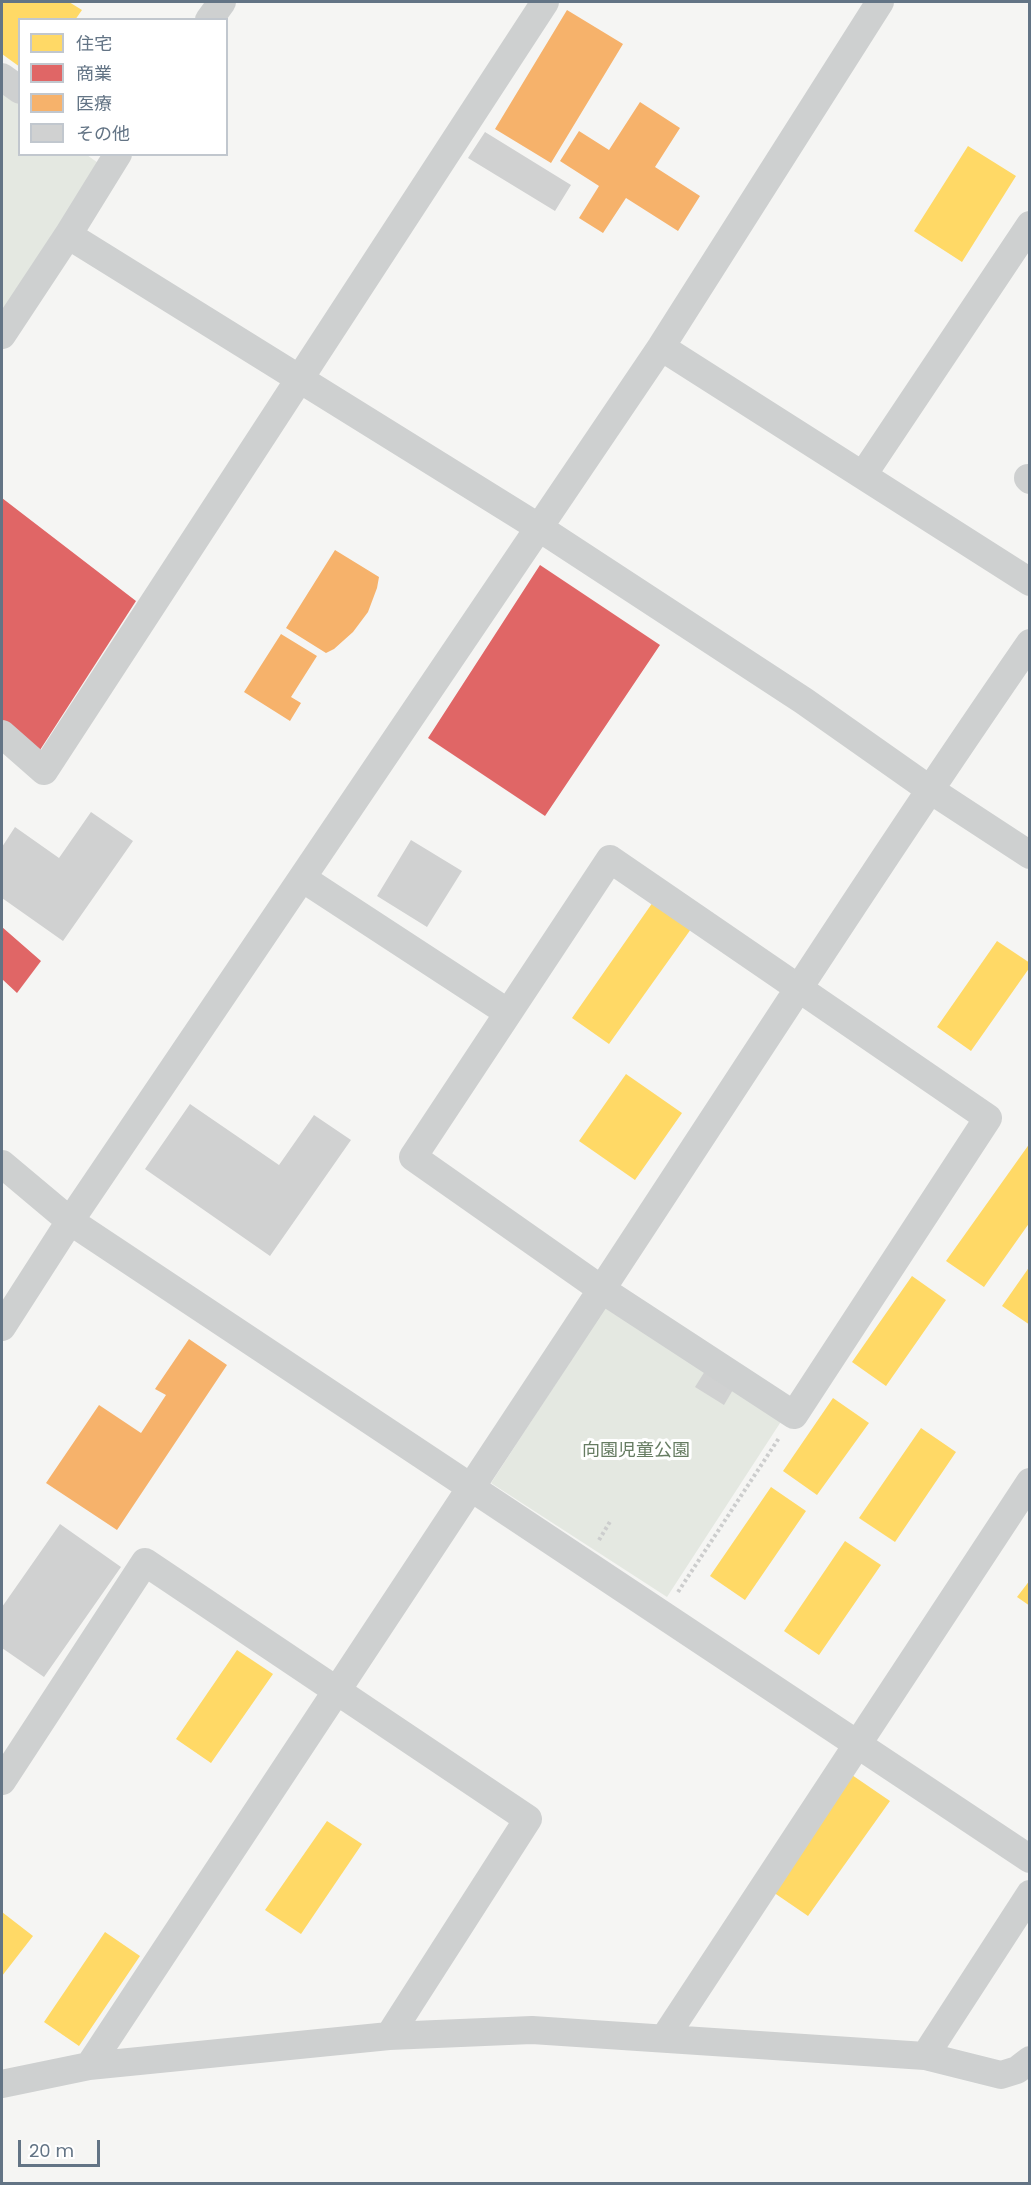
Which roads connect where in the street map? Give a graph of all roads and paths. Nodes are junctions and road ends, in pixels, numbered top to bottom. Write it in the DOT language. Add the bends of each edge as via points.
graph roads {
  1 [pos="222,2"];
  2 [pos="545,2"];
  3 [pos="880,2"];
  4 [pos="211,18"];
  5 [pos="2,77"];
  6 [pos="18,89"];
  7 [pos="112,157"];
  8 [pos="1029,225"];
  9 [pos="68,235"];
  10 [pos="2,335"];
  11 [pos="661,347"];
  12 [pos="299,377"];
  13 [pos="863,475"];
  14 [pos="538,527"];
  15 [pos="1029,582"];
  16 [pos="1029,643"];
  17 [pos="2,734"];
  18 [pos="929,789"];
  19 [pos="1029,855"];
  20 [pos="302,878"];
  21 [pos="797,989"];
  22 [pos="507,1012"];
  23 [pos="2,1164"];
  24 [pos="70,1221"];
  25 [pos="602,1289"];
  26 [pos="2,1327"];
  27 [pos="794,1414"];
  28 [pos="1029,1482"];
  29 [pos="470,1487"];
  30 [pos="663,1615"];
  31 [pos="338,1692"];
  32 [pos="857,1743"];
  33 [pos="2,1781"];
  34 [pos="1029,1859"];
  35 [pos="1029,1894"];
  36 [pos="389,2036"];
  37 [pos="665,2037"];
  38 [pos="925,2056"];
  39 [pos="1029,2061"];
  40 [pos="89,2066"];
  41 [pos="2,2084"];
  1 -- 4 [label="street"];
  2 -- 12 [label="street"];
  3 -- 11 [label="street"];
  5 -- 6 [label="street"];
  7 -- 9 [label="street"];
  8 -- 13 [label="street"];
  9 -- 10 [label="street"];
  9 -- 12 [label="street"];
  11 -- 13 [label="street"];
  11 -- 14 [label="street"];
  12 -- 14 [label="street"];
  12 -- 17 [label="street" via="44,771"];
  13 -- 15 [label="street"];
  14 -- 18 [label="street" via="804,701"];
  14 -- 20 [label="street"];
  16 -- 18 [label="street"];
  18 -- 19 [label="street"];
  18 -- 21 [label="street"];
  20 -- 22 [label="street"];
  20 -- 24 [label="street"];
  21 -- 22 [label="street" via="610,860"];
  21 -- 25 [label="street"];
  21 -- 27 [label="street" via="988,1118"];
  22 -- 25 [label="street" via="412,1157"];
  23 -- 24 [label="street"];
  24 -- 26 [label="street"];
  24 -- 29 [label="street"];
  25 -- 27 [label="street"];
  25 -- 29 [label="street"];
  27 -- 30 [label="path"];
  28 -- 32 [label="street"];
  29 -- 30 [label="street"];
  29 -- 31 [label="street"];
  30 -- 32 [label="street"];
  31 -- 33 [label="street" via="145,1562"];
  31 -- 36 [label="street" via="528,1819"];
  31 -- 40 [label="street"];
  32 -- 34 [label="street"];
  32 -- 37 [label="street"];
  35 -- 38 [label="street"];
  36 -- 37 [label="street" via="532,2030"];
  36 -- 40 [label="street"];
  37 -- 38 [label="street"];
  38 -- 39 [label="street" via="1001,2075"];
  40 -- 41 [label="street"];
}
